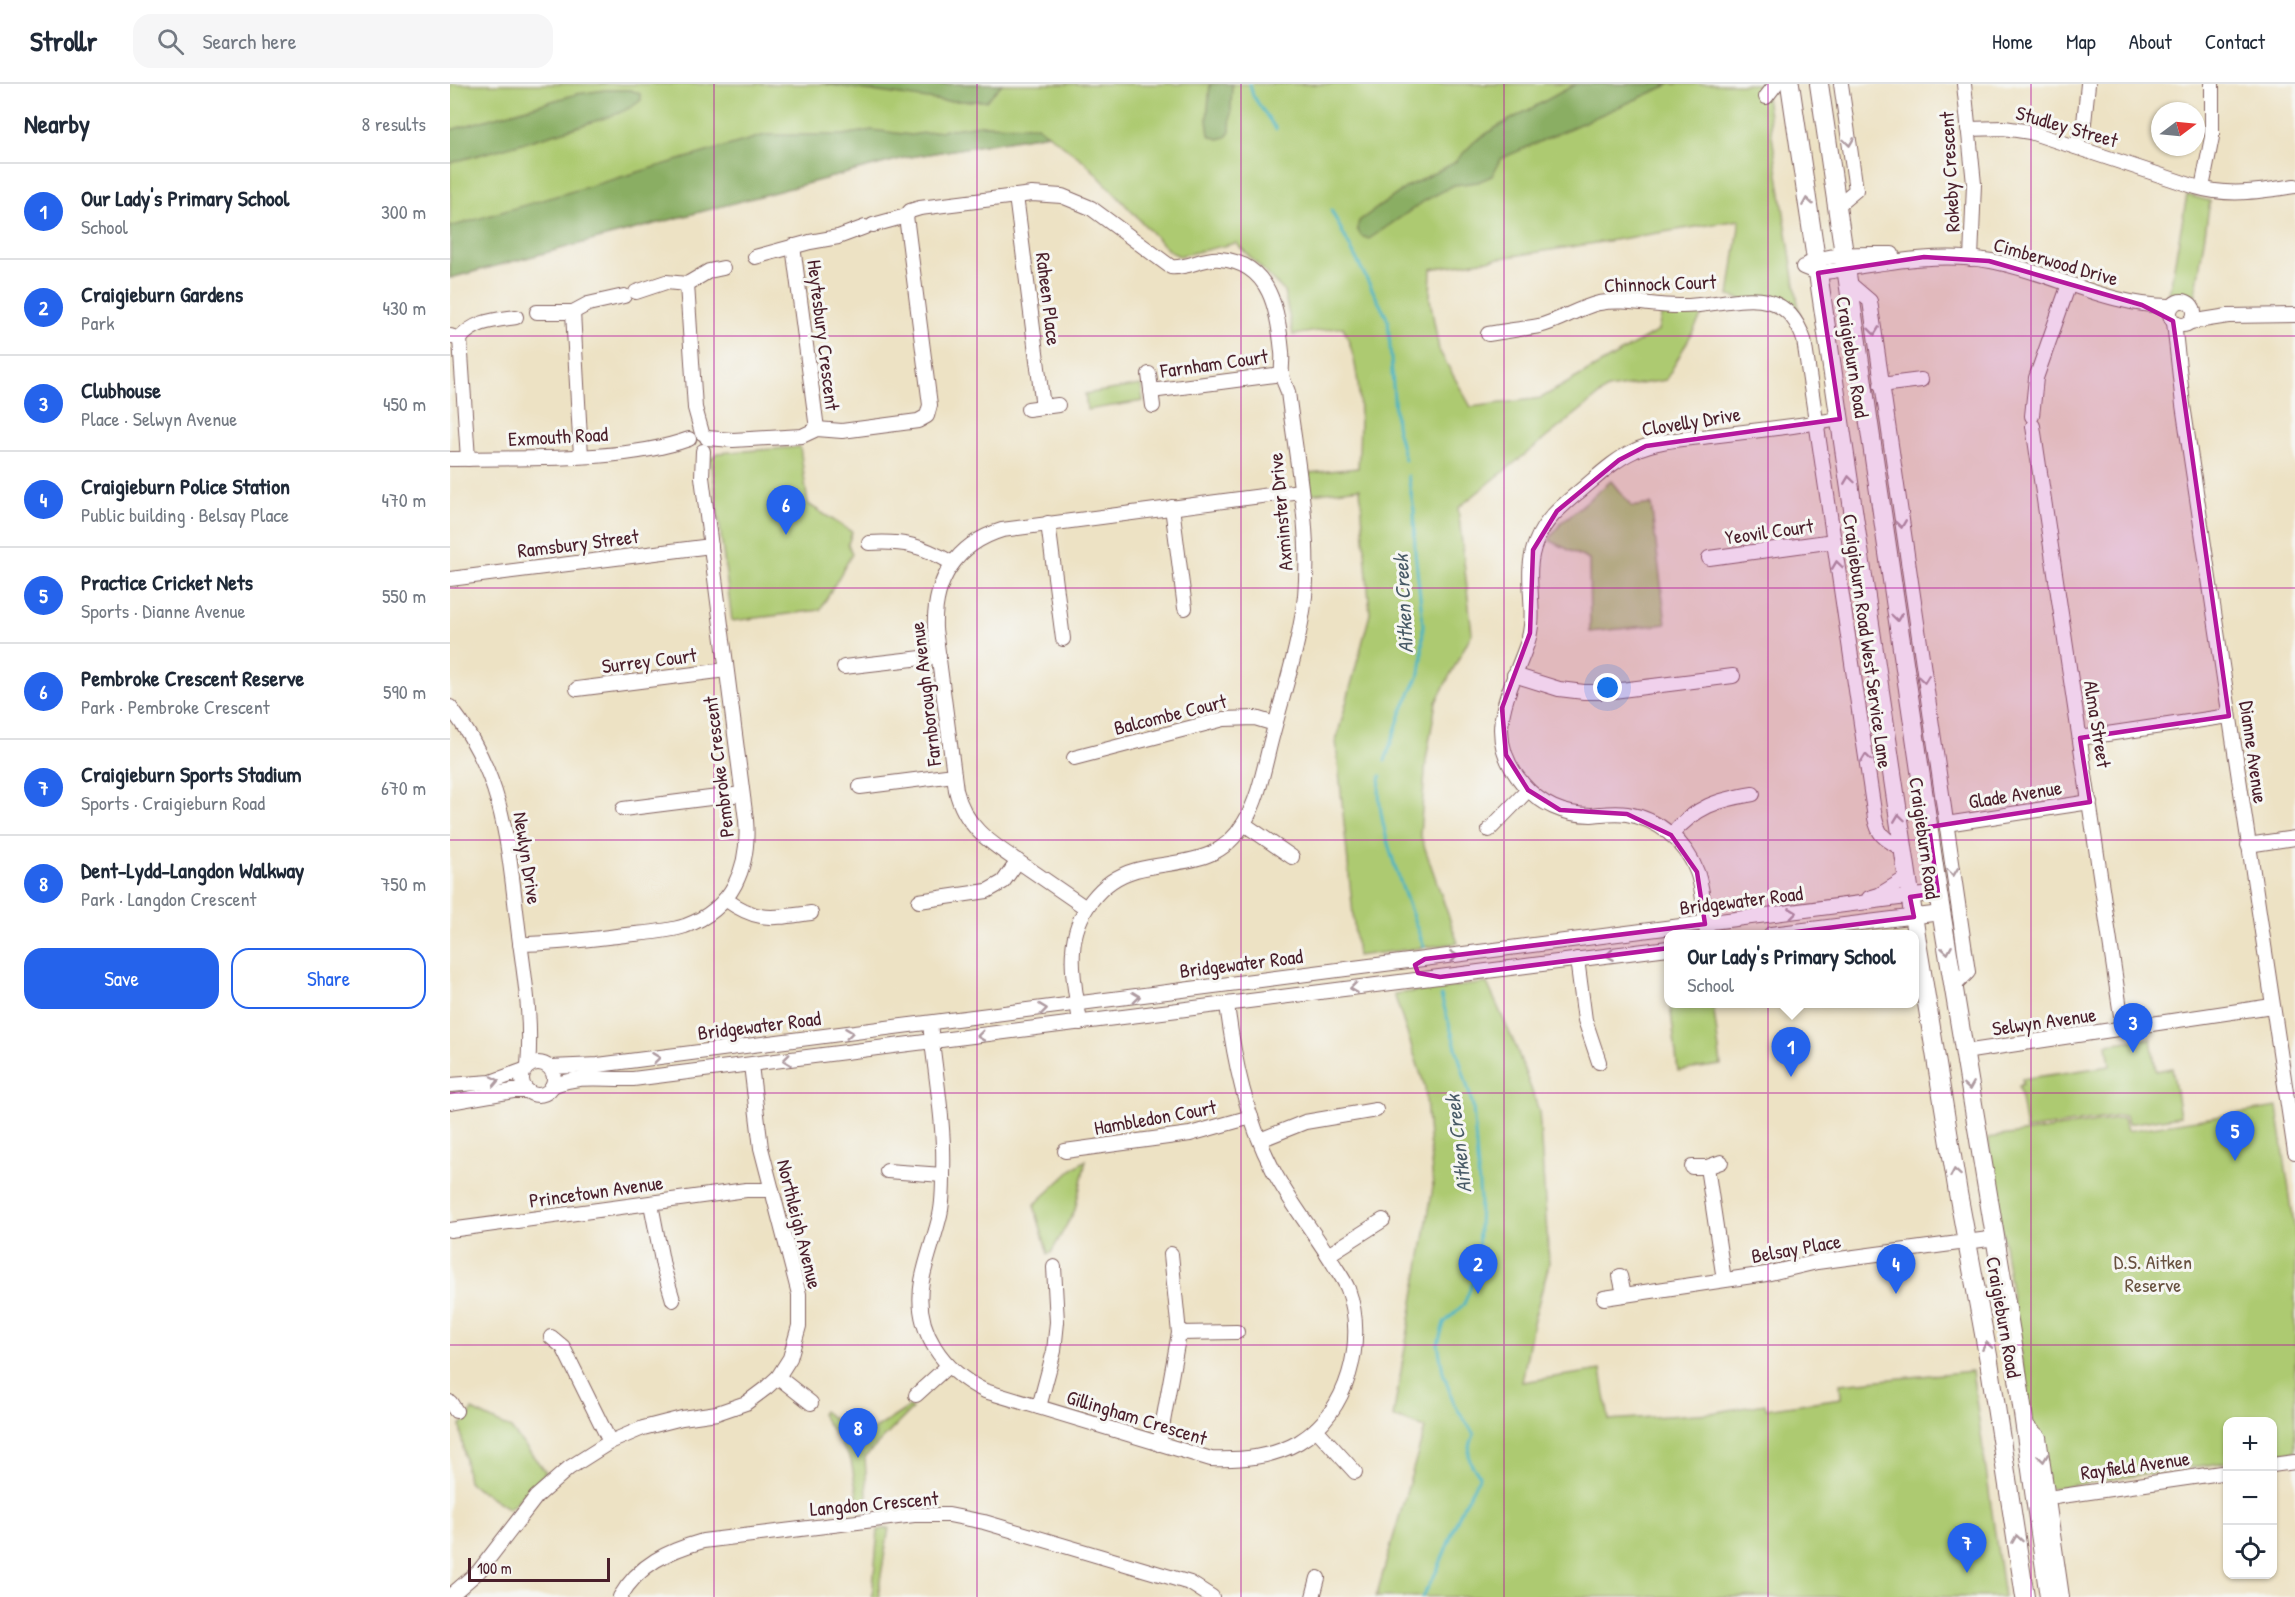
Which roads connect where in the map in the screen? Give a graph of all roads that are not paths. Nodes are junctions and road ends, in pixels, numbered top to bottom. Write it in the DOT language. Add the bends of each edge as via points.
graph roads {
  1 [pos="1776,84"];
  2 [pos="1790,84"];
  3 [pos="1819,84"];
  4 [pos="1841,84"];
  5 [pos="1964,84"];
  6 [pos="2088,84"];
  7 [pos="2212,84"];
  8 [pos="1766,97"];
  9 [pos="1968,129"];
  10 [pos="2076,147"];
  11 [pos="2295,186"];
  12 [pos="2202,188"];
  13 [pos="1016,196"];
  14 [pos="1838,206"];
  15 [pos="906,216"];
  16 [pos="869,226"];
  17 [pos="793,246"];
  18 [pos="755,257"];
  19 [pos="1971,259"];
  20 [pos="1817,266"];
  21 [pos="723,268"];
  22 [pos="1847,269"];
  23 [pos="687,284"];
  24 [pos="2070,284"];
  25 [pos="537,312"];
  26 [pos="573,312"];
  27 [pos="2295,315"];
  28 [pos="2228,316"];
  29 [pos="516,317"];
  30 [pos="2179,319"];
  31 [pos="1488,334"];
  32 [pos="455,337"];
  33 [pos="1149,374"];
  34 [pos="1282,374"];
  35 [pos="1921,380"];
  36 [pos="1881,385"];
  37 [pos="1151,391"];
  38 [pos="1058,405"];
  39 [pos="1153,406"];
  40 [pos="1043,407"];
  41 [pos="1028,409"];
  42 [pos="1840,419"];
  43 [pos="1817,423"];
  44 [pos="817,429"];
  45 [pos="698,443"];
  46 [pos="581,456"];
  47 [pos="450,459"];
  48 [pos="468,459"];
  49 [pos="1300,491"];
  50 [pos="1172,507"];
  51 [pos="1048,523"];
  52 [pos="1834,542"];
  53 [pos="869,543"];
  54 [pos="711,546"];
  55 [pos="1709,558"];
  56 [pos="1906,559"];
  57 [pos="952,563"];
  58 [pos="450,579"];
  59 [pos="1892,584"];
  60 [pos="1185,608"];
  61 [pos="1063,639"];
  62 [pos="939,656"];
  63 [pos="844,667"];
  64 [pos="726,670"];
  65 [pos="1514,675"];
  66 [pos="1733,676"];
  67 [pos="578,689"];
  68 [pos="450,706"];
  69 [pos="2229,716"];
  70 [pos="1275,724"];
  71 [pos="2080,738"];
  72 [pos="1074,758"];
  73 [pos="954,775"];
  74 [pos="860,787"];
  75 [pos="1528,789"];
  76 [pos="742,794"];
  77 [pos="1753,794"];
  78 [pos="2090,802"];
  79 [pos="623,808"];
  80 [pos="1244,824"];
  81 [pos="1946,824"];
  82 [pos="1489,830"];
  83 [pos="1671,835"];
  84 [pos="2295,838"];
  85 [pos="2248,845"];
  86 [pos="1904,851"];
  87 [pos="1292,857"];
  88 [pos="1018,861"];
  89 [pos="1908,877"];
  90 [pos="1938,894"];
  91 [pos="1911,897"];
  92 [pos="725,899"];
  93 [pos="919,901"];
  94 [pos="1842,907"];
  95 [pos="1086,908"];
  96 [pos="810,913"];
  97 [pos="1941,913"];
  98 [pos="1914,917"];
  99 [pos="1844,925"];
  100 [pos="1707,929"];
  101 [pos="1803,930"];
  102 [pos="1916,930"];
  103 [pos="1664,934"];
  104 [pos="521,948"];
  105 [pos="1664,948"];
  106 [pos="1919,951"];
  107 [pos="1425,959"];
  108 [pos="1577,959"];
  109 [pos="1349,969"];
  110 [pos="1440,977"];
  111 [pos="1391,983"];
  112 [pos="1953,987"];
  113 [pos="1078,1004"];
  114 [pos="1227,1004"];
  115 [pos="2272,1006"];
  116 [pos="930,1023"];
  117 [pos="1080,1023"];
  118 [pos="531,1028"];
  119 [pos="2123,1029"];
  120 [pos="932,1042"];
  121 [pos="1964,1052"];
  122 [pos="1599,1062"];
  123 [pos="751,1065"];
  124 [pos="547,1066"];
  125 [pos="526,1068"];
  126 [pos="450,1084"];
  127 [pos="552,1086"];
  128 [pos="528,1091"];
  129 [pos="454,1100"];
  130 [pos="1376,1110"];
  131 [pos="1251,1117"];
  132 [pos="1260,1140"];
  133 [pos="1065,1151"];
  134 [pos="2295,1152"];
  135 [pos="1721,1162"];
  136 [pos="1692,1167"];
  137 [pos="1707,1167"];
  138 [pos="887,1171"];
  139 [pos="943,1175"];
  140 [pos="770,1183"];
  141 [pos="651,1204"];
  142 [pos="1383,1220"];
  143 [pos="450,1230"];
  144 [pos="1996,1238"];
  145 [pos="1961,1239"];
  146 [pos="1171,1254"];
  147 [pos="1328,1255"];
  148 [pos="1054,1267"];
  149 [pos="1620,1276"];
  150 [pos="1724,1280"];
  151 [pos="1624,1294"];
  152 [pos="1604,1298"];
  153 [pos="673,1300"];
  154 [pos="1237,1332"];
  155 [pos="1179,1333"];
  156 [pos="551,1337"];
  157 [pos="948,1366"];
  158 [pos="778,1377"];
  159 [pos="916,1395"];
  160 [pos="811,1403"];
  161 [pos="1039,1407"];
  162 [pos="2025,1424"];
  163 [pos="1316,1429"];
  164 [pos="610,1442"];
  165 [pos="1159,1444"];
  166 [pos="2295,1462"];
  167 [pos="2277,1464"];
  168 [pos="1354,1472"];
  169 [pos="2223,1473"];
  170 [pos="2048,1498"];
  171 [pos="1318,1578"];
  172 [pos="450,1596"];
  173 [pos="620,1597"];
  174 [pos="1212,1597"];
  175 [pos="1313,1597"];
  176 [pos="2025,1597"];
  177 [pos="2049,1597"];
  178 [pos="2062,1597"];
  1 -- 8 [label="street"];
  20 -- 2 [label="main road, Craigieburn Road, one-way"];
  3 -- 14 [label="main road, Craigieburn Road"];
  4 -- 14 [label="street, one-way" via="1856,190"];
  5 -- 9 [label="street, Rokeby Crescent"];
  6 -- 10 [label="street" via="2084,123"];
  7 -- 12 [label="street" via="2212,137"];
  9 -- 10 [label="street, Studley Street" via="2017,129"];
  9 -- 19 [label="street, Rokeby Crescent" via="1974,202"];
  10 -- 12 [label="street, Studley Street"];
  11 -- 12 [label="street, Studley Street" via="2248,193"];
  13 -- 15 [label="street, Axminster Drive" via="913,209"];
  13 -- 34 [label="street, Axminster Drive" via="1053,194 1081,202 1171,267 1212,258 1249,269 1263,283 1275,307"];
  13 -- 40 [label="street, Raheen Place"];
  14 -- 22 [label="main road, Craigieburn Road"];
  15 -- 16 [label="street, Axminster Drive"];
  15 -- 44 [label="street, Exmouth Road" via="930,405 927,416 918,421 842,431"];
  16 -- 17 [label="street, Heytesbury Crescent"];
  17 -- 18 [label="street, Heytesbury Crescent"];
  17 -- 44 [label="street, Heytesbury Crescent"];
  19 -- 22 [label="street, Cimberwood Drive" via="1924,257"];
  19 -- 24 [label="street, Cimberwood Drive"];
  20 -- 22 [label="street, Cimberwood Drive"];
  20 -- 42 [label="main road, Craigieburn Road"];
  21 -- 23 [label="street"];
  22 -- 36 [label="street, Craigieburn Road, one-way" via="1870,301"];
  22 -- 59 [label="main road, Craigieburn Road"];
  23 -- 26 [label="street" via="666,282 588,304"];
  23 -- 45 [label="street, Pembroke Crescent"];
  24 -- 30 [label="street, Cimberwood Drive"];
  24 -- 71 [label="street, Alma Street" via="2036,378 2033,421"];
  25 -- 26 [label="street"];
  26 -- 46 [label="street"];
  27 -- 28 [label="street, Cimberwood Drive"];
  28 -- 30 [label="street, Cimberwood Drive"];
  28 -- 30 [label="street, Cimberwood Drive" via="2179,302"];
  29 -- 32 [label="street" via="476,326"];
  30 -- 69 [label="street, Dianne Avenue" via="2179,382"];
  31 -- 43 [label="street, Chinnock Court" via="1540,325 1599,303 1682,306 1760,298 1775,302 1799,324"];
  32 -- 48 [label="street"];
  33 -- 37 [label="street"];
  34 -- 37 [label="street, Farnham Court"];
  34 -- 49 [label="street, Axminster Drive" via="1288,392"];
  35 -- 36 [label="street"];
  36 -- 56 [label="street, Craigieburn Road, one-way"];
  37 -- 39 [label="street"];
  38 -- 40 [label="street"];
  40 -- 41 [label="street"];
  42 -- 43 [label="street, Clovelly Drive"];
  86 -- 42 [label="main road, Craigieburn Road, one-way"];
  43 -- 52 [label="street, Craigieburn Road West Service Lane"];
  43 -- 65 [label="street, Clovelly Drive" via="1646,446 1619,460 1557,510 1533,549 1532,622"];
  44 -- 45 [label="street, Exmouth Road" via="802,436"];
  45 -- 46 [label="street, Exmouth Road"];
  45 -- 54 [label="street, Pembroke Crescent"];
  46 -- 48 [label="street, Exmouth Road"];
  47 -- 48 [label="street, Exmouth Road"];
  49 -- 50 [label="street, Farnborough Avenue"];
  49 -- 70 [label="street, Axminster Drive" via="1306,552 1305,594 1297,644"];
  50 -- 51 [label="street, Farnborough Avenue"];
  50 -- 60 [label="street"];
  51 -- 57 [label="street, Farnborough Avenue" via="991,533 974,542"];
  51 -- 61 [label="street"];
  52 -- 55 [label="street, Yeovil Court"];
  86 -- 52 [label="street, Craigieburn Road West Service Lane, one-way" via="1882,838 1875,818"];
  53 -- 57 [label="street" via="912,544"];
  54 -- 58 [label="street, Ramsbury Street"];
  54 -- 64 [label="street, Pembroke Crescent"];
  56 -- 59 [label="street"];
  56 -- 81 [label="street, Craigieburn Road, one-way"];
  57 -- 62 [label="street, Farnborough Avenue" via="939,588 935,607"];
  59 -- 90 [label="main road, Craigieburn Road, one-way"];
  62 -- 63 [label="street"];
  62 -- 73 [label="street, Farnborough Avenue"];
  64 -- 67 [label="street, Surrey Court"];
  64 -- 76 [label="street, Pembroke Crescent"];
  65 -- 66 [label="street" via="1584,692"];
  65 -- 75 [label="street, Clovelly Drive" via="1502,708 1502,735 1509,764"];
  68 -- 104 [label="street, Newlyn Drive" via="474,742 497,794 506,829"];
  69 -- 71 [label="street"];
  69 -- 85 [label="street, Dianne Avenue"];
  70 -- 72 [label="street, Balcombe Court" via="1245,717 1224,719"];
  70 -- 80 [label="street, Axminster Drive" via="1258,790"];
  71 -- 78 [label="street, Alma Street"];
  73 -- 74 [label="street"];
  73 -- 88 [label="street, Farnborough Avenue" via="958,800 975,830"];
  75 -- 82 [label="street"];
  75 -- 83 [label="street, Clovelly Drive" via="1560,810 1627,814 1647,820"];
  76 -- 79 [label="street"];
  76 -- 92 [label="street, Pembroke Crescent" via="746,854 740,876"];
  77 -- 83 [label="street" via="1703,807"];
  78 -- 81 [label="street, Glade Avenue"];
  78 -- 119 [label="street, Alma Street"];
  80 -- 87 [label="street"];
  80 -- 95 [label="street, Axminster Drive" via="1224,845 1200,859 1121,876 1101,890"];
  81 -- 112 [label="street, Craigieburn Road, one-way" via="1968,972"];
  83 -- 100 [label="street, Clovelly Drive" via="1685,850 1697,873"];
  84 -- 85 [label="street"];
  85 -- 115 [label="street, Dianne Avenue"];
  86 -- 89 [label="main road, Craigieburn Road"];
  88 -- 93 [label="street" via="1003,882 987,891"];
  88 -- 95 [label="street, Farnborough Avenue"];
  89 -- 91 [label="main road, Craigieburn Road"];
  89 -- 94 [label="street" via="1879,895"];
  90 -- 91 [label="street, Bridgewater Road"];
  90 -- 97 [label="main road, Craigieburn Road"];
  91 -- 94 [label="street, Bridgewater Road"];
  91 -- 98 [label="main road, Craigieburn Road"];
  92 -- 96 [label="street" via="748,914 763,918"];
  92 -- 104 [label="street, Pembroke Crescent" via="705,916 676,928"];
  94 -- 99 [label="street"];
  100 -- 94 [label="street, Bridgewater Road, one-way"];
  95 -- 113 [label="street, Axminster Drive" via="1073,948"];
  97 -- 98 [label="street, Bridgewater Road"];
  97 -- 112 [label="main road, Craigieburn Road, one-way"];
  98 -- 99 [label="street, Bridgewater Road"];
  102 -- 98 [label="main road, Craigieburn Road, one-way"];
  99 -- 101 [label="street, Bridgewater Road"];
  107 -- 103 [label="street, Bridgewater Road, one-way"];
  104 -- 118 [label="street, Newlyn Drive"];
  105 -- 108 [label="street, Bridgewater Road, one-way"];
  145 -- 106 [label="main road, Craigieburn Road, one-way"];
  107 -- 109 [label="street, Bridgewater Road"];
  107 -- 110 [label="street" via="1415,965 1415,970"];
  108 -- 110 [label="street, Bridgewater Road"];
  108 -- 122 [label="street" via="1585,1020"];
  109 -- 111 [label="street" via="1398,971 1398,977"];
  113 -- 109 [label="street, Bridgewater Road, one-way"];
  110 -- 111 [label="street, Bridgewater Road"];
  111 -- 114 [label="street, Bridgewater Road, one-way"];
  112 -- 121 [label="main road, Craigieburn Road"];
  116 -- 113 [label="street, Bridgewater Road, one-way"];
  113 -- 117 [label="street, Axminster Drive"];
  114 -- 117 [label="street, Bridgewater Road"];
  114 -- 131 [label="street, Gillingham Crescent"];
  115 -- 119 [label="street, Selwyn Avenue"];
  115 -- 134 [label="street, Dianne Avenue"];
  116 -- 120 [label="street, Gillingham Crescent"];
  124 -- 116 [label="street, Bridgewater Road, one-way" via="598,1065"];
  117 -- 120 [label="street, Bridgewater Road, one-way"];
  118 -- 124 [label="street, Newlyn Drive"];
  118 -- 125 [label="street, Newlyn Drive"];
  119 -- 121 [label="street, Selwyn Avenue"];
  120 -- 123 [label="street, Bridgewater Road, one-way"];
  120 -- 139 [label="street, Gillingham Crescent" via="943,1133"];
  121 -- 144 [label="main road, Craigieburn Road, one-way"];
  123 -- 127 [label="street, Bridgewater Road" via="633,1079 584,1077"];
  123 -- 140 [label="street, Northleigh Avenue" via="761,1148"];
  124 -- 125 [label="street" via="537,1063"];
  124 -- 127 [label="street" via="554,1077"];
  126 -- 125 [label="street, one-way" via="491,1082"];
  125 -- 128 [label="street" via="523,1084"];
  127 -- 128 [label="street" via="541,1094"];
  128 -- 129 [label="street"];
  130 -- 132 [label="street" via="1305,1122"];
  131 -- 132 [label="street, Gillingham Crescent"];
  131 -- 133 [label="street, Hambledon Court" via="1190,1134"];
  132 -- 147 [label="street, Gillingham Crescent" via="1273,1169"];
  135 -- 137 [label="street"];
  136 -- 137 [label="street"];
  137 -- 150 [label="street"];
  138 -- 139 [label="street"];
  139 -- 157 [label="street, Gillingham Crescent" via="940,1212 921,1283 921,1307 927,1334"];
  140 -- 141 [label="street, Princetown Avenue"];
  140 -- 158 [label="street, Northleigh Avenue" via="800,1304 797,1337"];
  141 -- 143 [label="street, Princetown Avenue"];
  141 -- 153 [label="street"];
  142 -- 147 [label="street"];
  144 -- 145 [label="street, Belsay Place"];
  144 -- 162 [label="main road, Craigieburn Road"];
  145 -- 150 [label="street, Belsay Place"];
  176 -- 145 [label="main road, Craigieburn Road, one-way" via="1989,1361"];
  146 -- 155 [label="street"];
  147 -- 163 [label="street, Gillingham Crescent" via="1347,1288 1354,1313 1355,1343 1350,1371 1336,1401"];
  148 -- 161 [label="street" via="1054,1351"];
  149 -- 151 [label="street"];
  150 -- 151 [label="street, Belsay Place"];
  151 -- 152 [label="street, Belsay Place"];
  154 -- 155 [label="street"];
  155 -- 165 [label="street"];
  156 -- 164 [label="street" via="564,1347"];
  157 -- 159 [label="street"];
  157 -- 161 [label="street, Gillingham Crescent" via="985,1391"];
  158 -- 160 [label="street"];
  158 -- 164 [label="street, Northleigh Avenue" via="757,1396 735,1408 643,1428"];
  161 -- 165 [label="street, Gillingham Crescent"];
  162 -- 170 [label="street, Craigieburn Road, one-way" via="2039,1437"];
  162 -- 177 [label="main road, Craigieburn Road"];
  163 -- 165 [label="street, Gillingham Crescent" via="1298,1442 1243,1460 1211,1459"];
  163 -- 168 [label="street"];
  164 -- 172 [label="street, Northleigh Avenue" via="569,1468 536,1497 479,1571"];
  166 -- 167 [label="street"];
  169 -- 170 [label="street, Rayfield Avenue"];
  170 -- 178 [label="street, Craigieburn Road"];
  171 -- 175 [label="street"];
  173 -- 174 [label="street, Langdon Crescent" via="649,1563 703,1541 914,1515 949,1515 984,1522 1190,1583"];
}
